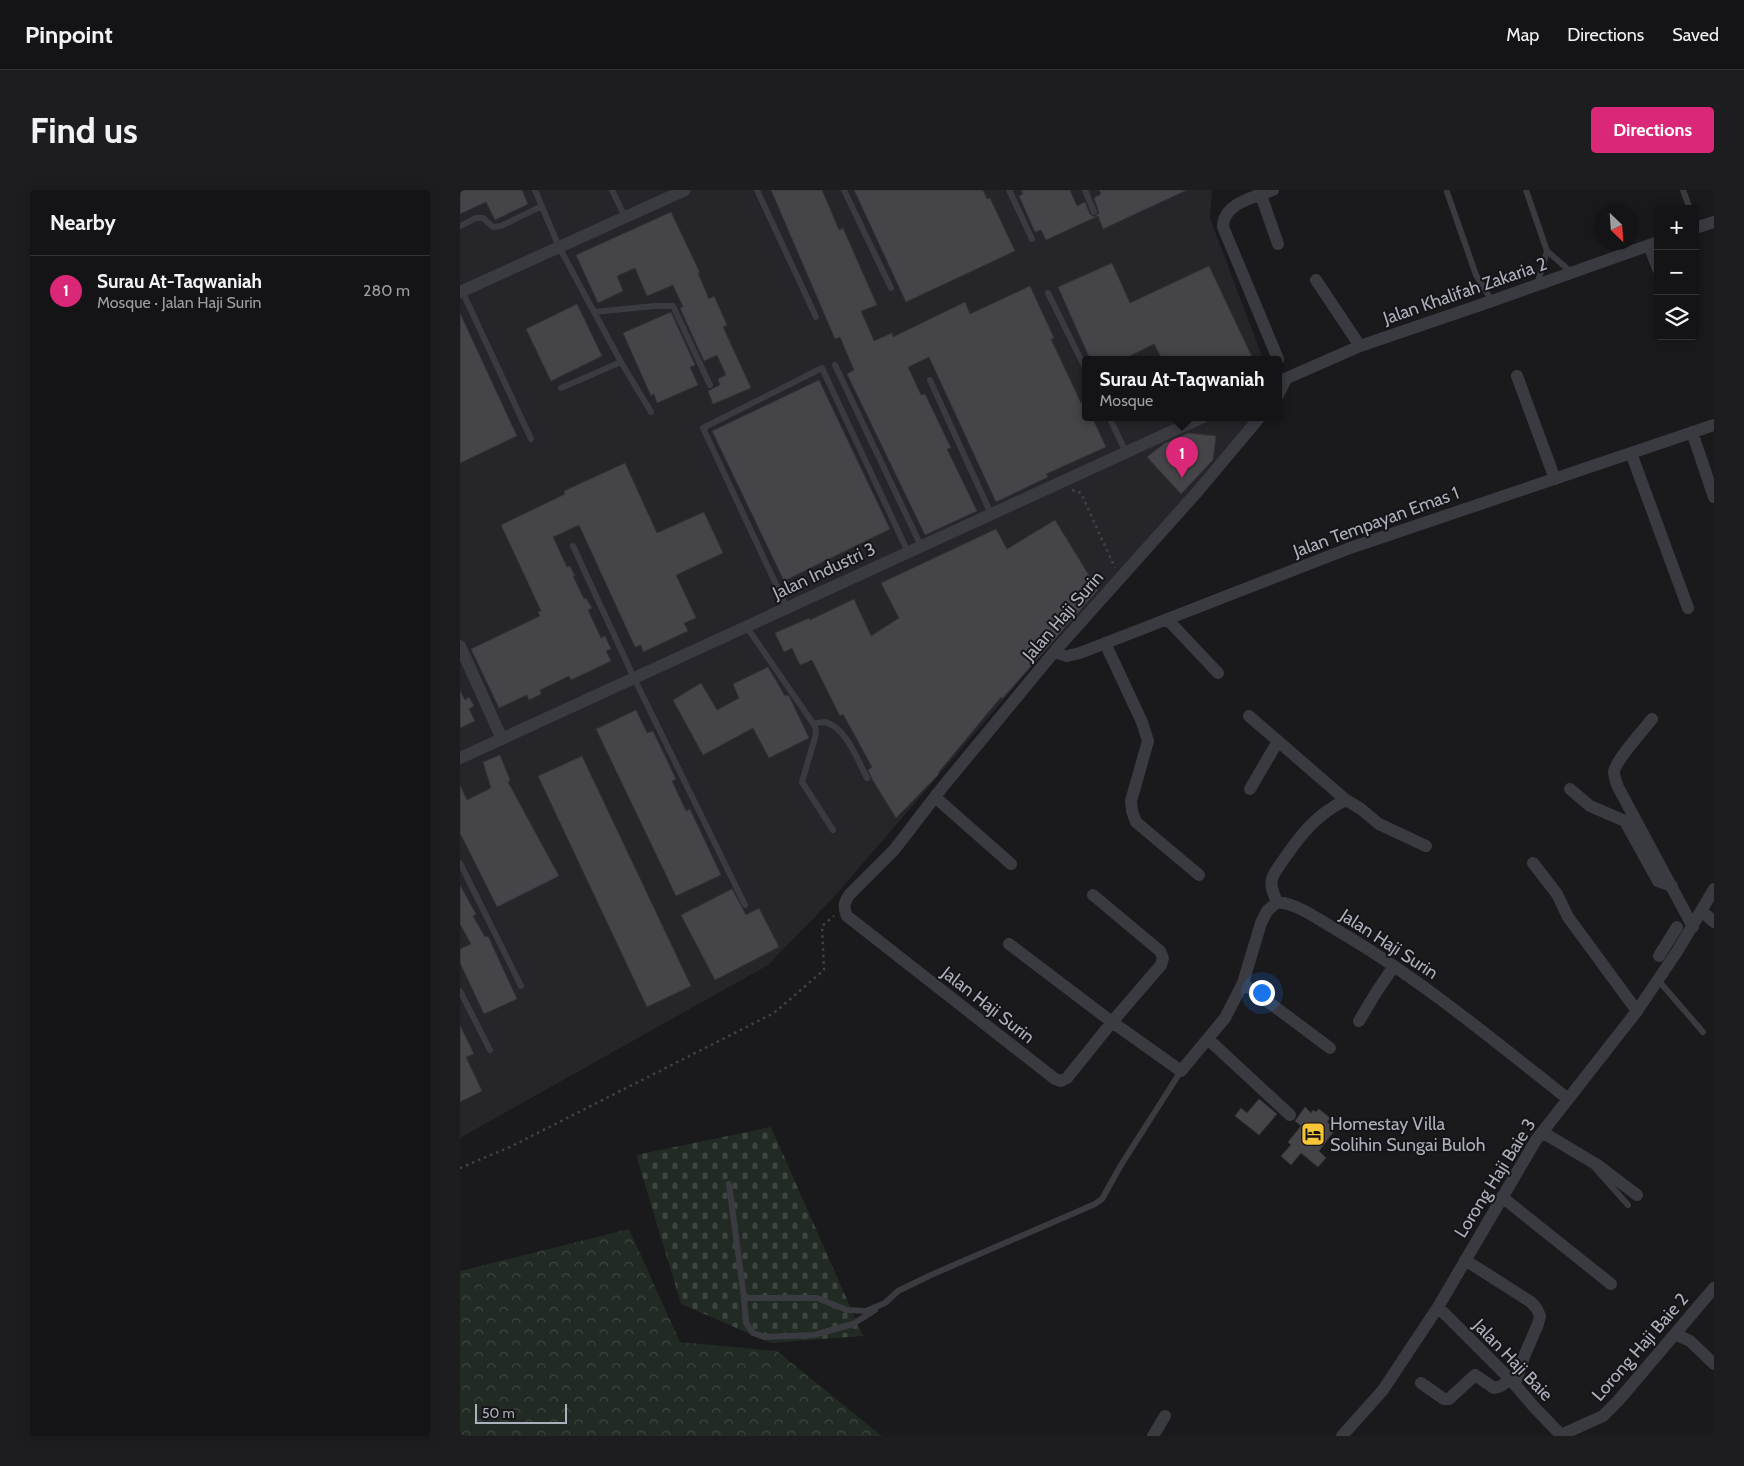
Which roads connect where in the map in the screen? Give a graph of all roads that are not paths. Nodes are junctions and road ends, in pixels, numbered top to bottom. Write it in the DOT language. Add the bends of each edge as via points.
graph roads {
  1 [pos="535,190"];
  2 [pos="612,190"];
  3 [pos="685,190"];
  4 [pos="756,190"];
  5 [pos="844,190"];
  6 [pos="1009,190"];
  7 [pos="1085,190"];
  8 [pos="1526,190"];
  9 [pos="1683,190"];
  10 [pos="1267,192"];
  11 [pos="1447,192"];
  12 [pos="1689,205"];
  13 [pos="542,206"];
  14 [pos="1094,212"];
  15 [pos="625,217"];
  16 [pos="1714,222"];
  17 [pos="1699,225"];
  18 [pos="460,226"];
  19 [pos="1032,239"];
  20 [pos="1278,244"];
  21 [pos="1654,244"];
  22 [pos="559,247"];
  23 [pos="1547,251"];
  24 [pos="1572,273"];
  25 [pos="1316,280"];
  26 [pos="1537,285"];
  27 [pos="891,288"];
  28 [pos="461,291"];
  29 [pos="1048,292"];
  30 [pos="1492,301"];
  31 [pos="594,312"];
  32 [pos="816,317"];
  33 [pos="1360,346"];
  34 [pos="1276,356"];
  35 [pos="621,362"];
  36 [pos="1082,362"];
  37 [pos="835,365"];
  38 [pos="1517,376"];
  39 [pos="930,380"];
  40 [pos="1282,380"];
  41 [pos="710,386"];
  42 [pos="561,388"];
  43 [pos="650,412"];
  44 [pos="1111,421"];
  45 [pos="1193,421"];
  46 [pos="1257,421"];
  47 [pos="1714,425"];
  48 [pos="1692,432"];
  49 [pos="531,439"];
  50 [pos="1126,452"];
  51 [pos="1631,453"];
  52 [pos="1555,479"];
  53 [pos="1714,497"];
  54 [pos="991,514"];
  55 [pos="573,546"];
  56 [pos="921,546"];
  57 [pos="908,552"];
  58 [pos="787,608"];
  59 [pos="1688,608"];
  60 [pos="1166,619"];
  61 [pos="746,626"];
  62 [pos="1105,643"];
  63 [pos="460,646"];
  64 [pos="1054,652"];
  65 [pos="1218,673"];
  66 [pos="634,678"];
  67 [pos="1249,716"];
  68 [pos="1652,719"];
  69 [pos="813,724"];
  70 [pos="502,739"];
  71 [pos="1278,741"];
  72 [pos="460,758"];
  73 [pos="867,778"];
  74 [pos="1250,789"];
  75 [pos="1570,789"];
  76 [pos="936,797"];
  77 [pos="1346,800"];
  78 [pos="833,830"];
  79 [pos="1426,846"];
  80 [pos="460,863"];
  81 [pos="1533,863"];
  82 [pos="1011,864"];
  83 [pos="1199,875"];
  84 [pos="1672,886"];
  85 [pos="1714,889"];
  86 [pos="1093,895"];
  87 [pos="1277,902"];
  88 [pos="745,905"];
  89 [pos="1702,911"];
  90 [pos="1714,922"];
  91 [pos="1677,927"];
  92 [pos="1693,927"];
  93 [pos="1009,944"];
  94 [pos="1674,946"];
  95 [pos="1659,956"];
  96 [pos="1394,966"];
  97 [pos="1658,980"];
  98 [pos="1243,983"];
  99 [pos="521,986"];
  100 [pos="460,990"];
  101 [pos="1637,1011"];
  102 [pos="1359,1021"];
  103 [pos="1112,1022"];
  104 [pos="1703,1032"];
  105 [pos="1209,1040"];
  106 [pos="1330,1048"];
  107 [pos="490,1050"];
  108 [pos="1182,1071"];
  109 [pos="1568,1099"];
  110 [pos="1290,1115"];
  111 [pos="1542,1132"];
  112 [pos="1589,1160"];
  113 [pos="729,1184"];
  114 [pos="1637,1195"];
  115 [pos="1502,1198"];
  116 [pos="1628,1205"];
  117 [pos="1465,1260"];
  118 [pos="1611,1284"];
  119 [pos="1714,1288"];
  120 [pos="744,1298"];
  121 [pos="885,1303"];
  122 [pos="1438,1308"];
  123 [pos="1675,1334"];
  124 [pos="1714,1364"];
  125 [pos="1513,1382"];
  126 [pos="1421,1383"];
  127 [pos="1165,1416"];
  128 [pos="1153,1436"];
  129 [pos="1342,1436"];
  130 [pos="1562,1436"];
  1 -- 13 [label="lane"];
  2 -- 15 [label="lane"];
  3 -- 15 [label="street"];
  4 -- 32 [label="lane"];
  5 -- 27 [label="lane"];
  6 -- 19 [label="lane"];
  7 -- 14 [label="lane"];
  8 -- 23 [label="lane"];
  9 -- 12 [label="lane"];
  10 -- 20 [label="street"];
  10 -- 34 [label="street" via="1230,209 1223,227"];
  11 -- 30 [label="lane" via="1476,275"];
  13 -- 18 [label="lane" via="500,226 494,227 483,218"];
  13 -- 22 [label="lane"];
  15 -- 22 [label="street"];
  16 -- 17 [label="street"];
  21 -- 24 [label="street, Jalan Khalifah Zakaria 2"];
  22 -- 28 [label="street"];
  22 -- 31 [label="lane"];
  23 -- 24 [label="lane"];
  23 -- 26 [label="lane"];
  24 -- 26 [label="street, Jalan Khalifah Zakaria 2"];
  25 -- 33 [label="street"];
  26 -- 30 [label="street, Jalan Khalifah Zakaria 2"];
  28 -- 49 [label="lane"];
  29 -- 36 [label="lane"];
  30 -- 33 [label="street, Jalan Khalifah Zakaria 2"];
  31 -- 35 [label="lane"];
  31 -- 41 [label="lane" via="673,306"];
  33 -- 40 [label="street, Jalan Khalifah Zakaria 2"];
  35 -- 42 [label="lane"];
  35 -- 43 [label="lane"];
  37 -- 56 [label="lane"];
  38 -- 52 [label="street"];
  39 -- 54 [label="lane"];
  44 -- 50 [label="lane"];
  45 -- 50 [label="street, Jalan Industri 3"];
  46 -- 64 [label="street, Jalan Haji Surin"];
  47 -- 48 [label="street, Jalan Tempayan Emas 1"];
  48 -- 51 [label="street, Jalan Tempayan Emas 1"];
  48 -- 53 [label="street"];
  50 -- 54 [label="street, Jalan Industri 3"];
  51 -- 52 [label="street, Jalan Tempayan Emas 1"];
  51 -- 59 [label="street"];
  52 -- 60 [label="street, Jalan Tempayan Emas 1" via="1350,548"];
  54 -- 56 [label="street, Jalan Industri 3"];
  55 -- 66 [label="lane"];
  56 -- 57 [label="street, Jalan Industri 3"];
  57 -- 58 [label="street, Jalan Industri 3"];
  57 -- 58 [label="lane" via="822,368 703,428"];
  58 -- 61 [label="street, Jalan Industri 3"];
  60 -- 62 [label="street, Jalan Tempayan Emas 1"];
  60 -- 65 [label="street"];
  61 -- 66 [label="street, Jalan Industri 3"];
  61 -- 69 [label="lane"];
  62 -- 64 [label="street, Jalan Tempayan Emas 1" via="1070,656"];
  62 -- 83 [label="street" via="1148,742 1134,790 1132,811 1136,822"];
  63 -- 70 [label="street"];
  64 -- 76 [label="street, Jalan Haji Surin"];
  66 -- 70 [label="street, Jalan Industri 3"];
  66 -- 88 [label="lane"];
  67 -- 71 [label="street"];
  68 -- 84 [label="street" via="1614,770 1618,787"];
  69 -- 73 [label="lane" via="824,722 842,733"];
  69 -- 78 [label="lane" via="817,730 802,782"];
  70 -- 72 [label="street, Jalan Industri 3"];
  71 -- 74 [label="street"];
  71 -- 77 [label="street"];
  75 -- 84 [label="street" via="1590,806 1625,821 1658,882"];
  76 -- 82 [label="street"];
  76 -- 103 [label="street, Jalan Haji Surin" via="894,850 845,900 847,916 1058,1081 1068,1078"];
  77 -- 79 [label="street" via="1379,824"];
  77 -- 87 [label="street" via="1320,814 1289,852 1271,882"];
  80 -- 99 [label="lane"];
  81 -- 101 [label="street"];
  84 -- 92 [label="street"];
  85 -- 89 [label="street, Lorong Haji Baie 3"];
  86 -- 103 [label="street" via="1164,958"];
  87 -- 96 [label="street, Jalan Haji Surin" via="1299,908"];
  87 -- 98 [label="street" via="1261,923"];
  89 -- 90 [label="street"];
  89 -- 92 [label="street, Lorong Haji Baie 3"];
  91 -- 94 [label="street"];
  92 -- 94 [label="street, Lorong Haji Baie 3"];
  93 -- 103 [label="street"];
  94 -- 95 [label="street"];
  94 -- 97 [label="street, Lorong Haji Baie 3"];
  96 -- 102 [label="street"];
  96 -- 109 [label="street, Jalan Haji Surin" via="1433,992"];
  97 -- 101 [label="street, Lorong Haji Baie 3"];
  97 -- 104 [label="lane"];
  98 -- 105 [label="street"];
  98 -- 106 [label="street"];
  100 -- 107 [label="lane"];
  101 -- 109 [label="street, Lorong Haji Baie 3"];
  103 -- 108 [label="street"];
  105 -- 108 [label="street"];
  105 -- 110 [label="street"];
  108 -- 121 [label="lane" via="1096,1204 931,1275 898,1292"];
  109 -- 111 [label="street, Lorong Haji Baie 3"];
  111 -- 112 [label="street"];
  111 -- 115 [label="street, Lorong Haji Baie 3"];
  112 -- 114 [label="street"];
  112 -- 116 [label="lane"];
  113 -- 120 [label="lane"];
  115 -- 117 [label="street, Lorong Haji Baie 3"];
  115 -- 118 [label="street"];
  117 -- 122 [label="street, Lorong Haji Baie 3"];
  117 -- 125 [label="street" via="1531,1302 1540,1316"];
  119 -- 123 [label="street, Lorong Haji Baie 2"];
  120 -- 121 [label="lane" via="818,1298 856,1312"];
  120 -- 121 [label="lane" via="748,1328 764,1337 832,1331 853,1324"];
  122 -- 125 [label="street, Jalan Haji Baie"];
  122 -- 129 [label="street, Lorong Haji Baie 3" via="1383,1390"];
  123 -- 124 [label="street" via="1690,1341"];
  123 -- 130 [label="street, Lorong Haji Baie 2" via="1603,1416"];
  125 -- 126 [label="street" via="1494,1388 1474,1375 1449,1399"];
  125 -- 130 [label="street, Jalan Haji Baie"];
  127 -- 128 [label="street"];
}
